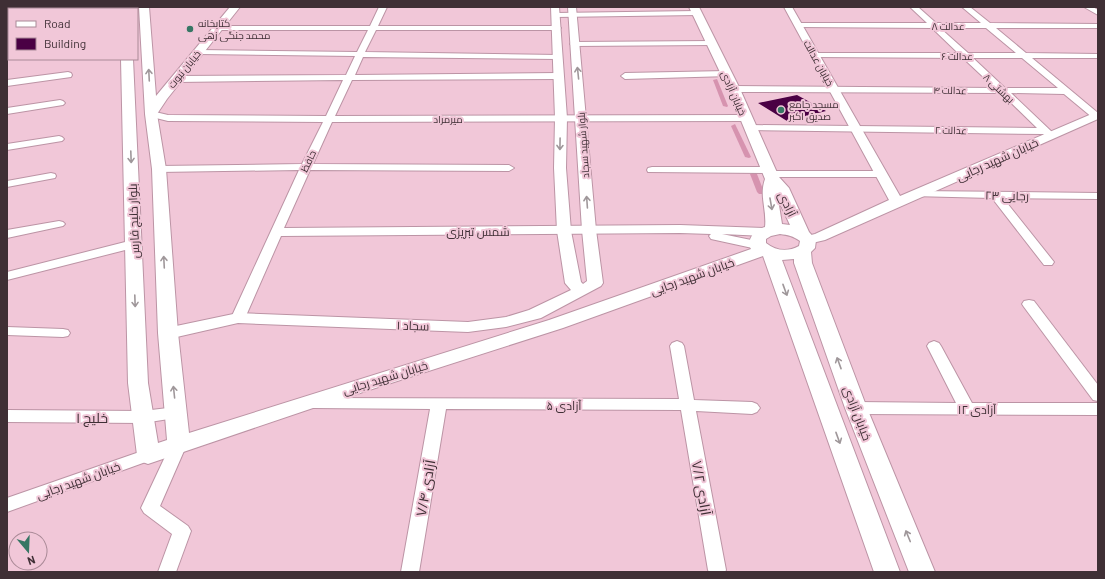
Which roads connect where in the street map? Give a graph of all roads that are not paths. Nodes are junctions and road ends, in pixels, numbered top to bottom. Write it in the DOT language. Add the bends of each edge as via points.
graph roads {
  1 [pos="144,7"];
  2 [pos="235,7"];
  3 [pos="383,7"];
  4 [pos="788,7"];
  5 [pos="914,7"];
  6 [pos="966,7"];
  7 [pos="1088,7"];
  8 [pos="695,10"];
  9 [pos="556,11"];
  10 [pos="572,11"];
  11 [pos="1098,13"];
  12 [pos="799,25"];
  13 [pos="933,26"];
  14 [pos="988,26"];
  15 [pos="1098,26"];
  16 [pos="373,27"];
  17 [pos="218,28"];
  18 [pos="557,28"];
  19 [pos="711,43"];
  20 [pos="574,44"];
  21 [pos="199,52"];
  22 [pos="361,54"];
  23 [pos="815,55"];
  24 [pos="965,56"];
  25 [pos="1024,56"];
  26 [pos="1098,56"];
  27 [pos="558,57"];
  28 [pos="127,60"];
  29 [pos="727,74"];
  30 [pos="68,75"];
  31 [pos="558,76"];
  32 [pos="625,76"];
  33 [pos="349,78"];
  34 [pos="177,79"];
  35 [pos="7,83"];
  36 [pos="734,89"];
  37 [pos="834,89"];
  38 [pos="1003,91"];
  39 [pos="1067,91"];
  40 [pos="60,102"];
  41 [pos="7,110"];
  42 [pos="151,114"];
  43 [pos="1097,116"];
  44 [pos="130,118"];
  45 [pos="561,118"];
  46 [pos="580,118"];
  47 [pos="328,119"];
  48 [pos="748,123"];
  49 [pos="804,128"];
  50 [pos="857,129"];
  51 [pos="1048,133"];
  52 [pos="59,139"];
  53 [pos="7,147"];
  54 [pos="306,167"];
  55 [pos="509,168"];
  56 [pos="159,169"];
  57 [pos="652,170"];
  58 [pos="771,174"];
  59 [pos="881,174"];
  60 [pos="51,176"];
  61 [pos="7,184"];
  62 [pos="916,194"];
  63 [pos="995,195"];
  64 [pos="1098,196"];
  65 [pos="897,202"];
  66 [pos="59,224"];
  67 [pos="588,230"];
  68 [pos="564,231"];
  69 [pos="276,232"];
  70 [pos="7,234"];
  71 [pos="766,242"];
  72 [pos="804,242"];
  73 [pos="133,244"];
  74 [pos="1048,262"];
  75 [pos="7,276"];
  76 [pos="595,283"];
  77 [pos="577,287"];
  78 [pos="1029,304"];
  79 [pos="238,318"];
  80 [pos="7,331"];
  81 [pos="63,333"];
  82 [pos="168,333"];
  83 [pos="677,346"];
  84 [pos="934,346"];
  85 [pos="1098,396"];
  86 [pos="305,403"];
  87 [pos="439,404"];
  88 [pos="688,405"];
  89 [pos="752,408"];
  90 [pos="856,408"];
  91 [pos="828,409"];
  92 [pos="967,409"];
  93 [pos="1098,409"];
  94 [pos="176,413"];
  95 [pos="7,416"];
  96 [pos="143,417"];
  97 [pos="179,444"];
  98 [pos="148,455"];
  99 [pos="7,505"];
  100 [pos="717,570"];
  101 [pos="167,572"];
  102 [pos="410,572"];
  103 [pos="887,572"];
  104 [pos="922,572"];
  42 -- 1 [label="main road, one-way"];
  2 -- 17 [label="main road, خیابان نبوت"];
  3 -- 16 [label="street, حافظ"];
  4 -- 12 [label="street, خیابان عدالت"];
  5 -- 13 [label="street, بهشتی ۸"];
  6 -- 14 [label="street"];
  7 -- 11 [label="street"];
  8 -- 10 [label="street" via="634,14"];
  8 -- 19 [label="main road, خیابان آزادی"];
  9 -- 10 [label="street"];
  9 -- 18 [label="street, بلوار شهید سجاد"];
  10 -- 20 [label="street, بلوار شهید سجاد"];
  12 -- 13 [label="street, عدالت ۸"];
  12 -- 23 [label="street, خیابان عدالت"];
  13 -- 14 [label="street, عدالت ۸"];
  13 -- 24 [label="street, بهشتی ۸"];
  14 -- 15 [label="street, عدالت ۸"];
  14 -- 25 [label="street"];
  16 -- 17 [label="street"];
  16 -- 18 [label="street"];
  16 -- 22 [label="street, حافظ"];
  17 -- 21 [label="main road, خیابان نبوت"];
  18 -- 27 [label="street, بلوار شهید سجاد"];
  19 -- 20 [label="street"];
  19 -- 29 [label="main road, خیابان آزادی"];
  46 -- 20 [label="street, بلوار شهید سجاد, one-way"];
  21 -- 22 [label="street"];
  21 -- 34 [label="main road, خیابان نبوت"];
  22 -- 27 [label="street"];
  22 -- 33 [label="street, حافظ"];
  23 -- 24 [label="street, عدالت ۶"];
  23 -- 37 [label="street, خیابان عدالت"];
  24 -- 25 [label="street, عدالت ۶"];
  24 -- 38 [label="street, بهشتی ۸"];
  25 -- 26 [label="street, عدالت ۶"];
  25 -- 39 [label="street"];
  27 -- 31 [label="street, بلوار شهید سجاد"];
  28 -- 44 [label="main road, بلوار خلیج فارس"];
  29 -- 32 [label="street"];
  29 -- 36 [label="main road, خیابان آزادی"];
  30 -- 35 [label="street"];
  31 -- 33 [label="street"];
  31 -- 45 [label="street, بلوار شهید سجاد"];
  33 -- 34 [label="street"];
  33 -- 47 [label="street, حافظ"];
  34 -- 42 [label="main road, خیابان نبوت"];
  36 -- 37 [label="street, عدالت ۴"];
  36 -- 48 [label="main road, خیابان آزادی"];
  37 -- 38 [label="street, عدالت ۴"];
  37 -- 50 [label="street, خیابان عدالت"];
  38 -- 39 [label="street, عدالت ۴"];
  38 -- 51 [label="street, بهشتی ۸"];
  39 -- 43 [label="street"];
  40 -- 41 [label="street"];
  42 -- 44 [label="main road"];
  42 -- 47 [label="street, میرمراد" via="168,118"];
  42 -- 56 [label="main road"];
  43 -- 51 [label="street, خیابان شهید رجایی"];
  44 -- 73 [label="main road, بلوار خلیج فارس, one-way"];
  45 -- 46 [label="street, میرمراد"];
  45 -- 47 [label="street, میرمراد"];
  45 -- 68 [label="street, بلوار شهید سجاد, one-way" via="560,168"];
  46 -- 48 [label="street, میرمراد"];
  67 -- 46 [label="street, بلوار شهید سجاد, one-way"];
  47 -- 54 [label="street, حافظ"];
  48 -- 49 [label="street, میرمراد"];
  48 -- 58 [label="main road, خیابان آزادی"];
  49 -- 50 [label="street, عدالت ۲"];
  50 -- 51 [label="street, عدالت ۲"];
  50 -- 59 [label="street, خیابان عدالت"];
  51 -- 62 [label="street, خیابان شهید رجایی"];
  52 -- 53 [label="street"];
  54 -- 55 [label="street"];
  54 -- 56 [label="street"];
  54 -- 69 [label="street, حافظ"];
  82 -- 56 [label="main road, one-way"];
  57 -- 58 [label="street"];
  58 -- 59 [label="street"];
  58 -- 71 [label="main road, آزادی, one-way" via="769,189 774,218"];
  58 -- 72 [label="main road, آزادی" via="781,188"];
  59 -- 65 [label="street, خیابان عدالت"];
  60 -- 61 [label="street"];
  62 -- 63 [label="street, رجایی ۲۳"];
  62 -- 65 [label="street, خیابان شهید رجایی"];
  63 -- 64 [label="street, رجایی ۲۳"];
  63 -- 74 [label="street"];
  65 -- 72 [label="street, خیابان شهید رجایی"];
  66 -- 70 [label="street"];
  67 -- 68 [label="street, شمس تبریزی"];
  67 -- 71 [label="street, شمس تبریزی" via="680,229"];
  67 -- 76 [label="street, بلوار شهید سجاد"];
  68 -- 69 [label="street, شمس تبریزی"];
  68 -- 77 [label="street, بلوار شهید سجاد"];
  69 -- 79 [label="street, حافظ"];
  71 -- 72 [label="main road" via="788,230"];
  71 -- 72 [label="main road" via="784,255"];
  71 -- 86 [label="main road, خیابان شهید رجایی" via="556,324"];
  71 -- 91 [label="main road, one-way"];
  90 -- 72 [label="main road, خیابان آزادی, one-way" via="803,263"];
  73 -- 75 [label="street"];
  73 -- 96 [label="main road, بلوار خلیج فارس, one-way" via="138,383"];
  76 -- 77 [label="street, سجاد ۱"];
  77 -- 79 [label="street, سجاد ۱" via="535,314 506,322 468,327"];
  78 -- 85 [label="street"];
  79 -- 82 [label="street, سجاد ۱"];
  80 -- 81 [label="street"];
  94 -- 82 [label="main road, one-way"];
  83 -- 88 [label="street, آزادی ۷/۲"];
  84 -- 92 [label="street"];
  86 -- 87 [label="street, آزادی ۵"];
  86 -- 97 [label="main road, خیابان شهید رجایی"];
  87 -- 88 [label="street, آزادی ۵"];
  87 -- 102 [label="street, آزادی ۷/۴"];
  88 -- 89 [label="street, آزادی ۵"];
  88 -- 100 [label="street, آزادی ۷/۲"];
  90 -- 91 [label="main road"];
  90 -- 92 [label="street, آزادی ۱۲"];
  104 -- 90 [label="main road, خیابان آزادی, one-way"];
  91 -- 103 [label="main road, one-way"];
  92 -- 93 [label="street, آزادی ۱۲"];
  94 -- 96 [label="street, خلیج ۱"];
  94 -- 97 [label="main road"];
  95 -- 96 [label="street, خلیج ۱"];
  96 -- 98 [label="main road, بلوار خلیج فارس"];
  97 -- 98 [label="main road, خیابان شهید رجایی"];
  97 -- 101 [label="street" via="150,508 182,532"];
  98 -- 99 [label="street, خیابان شهید رجایی"];
}
